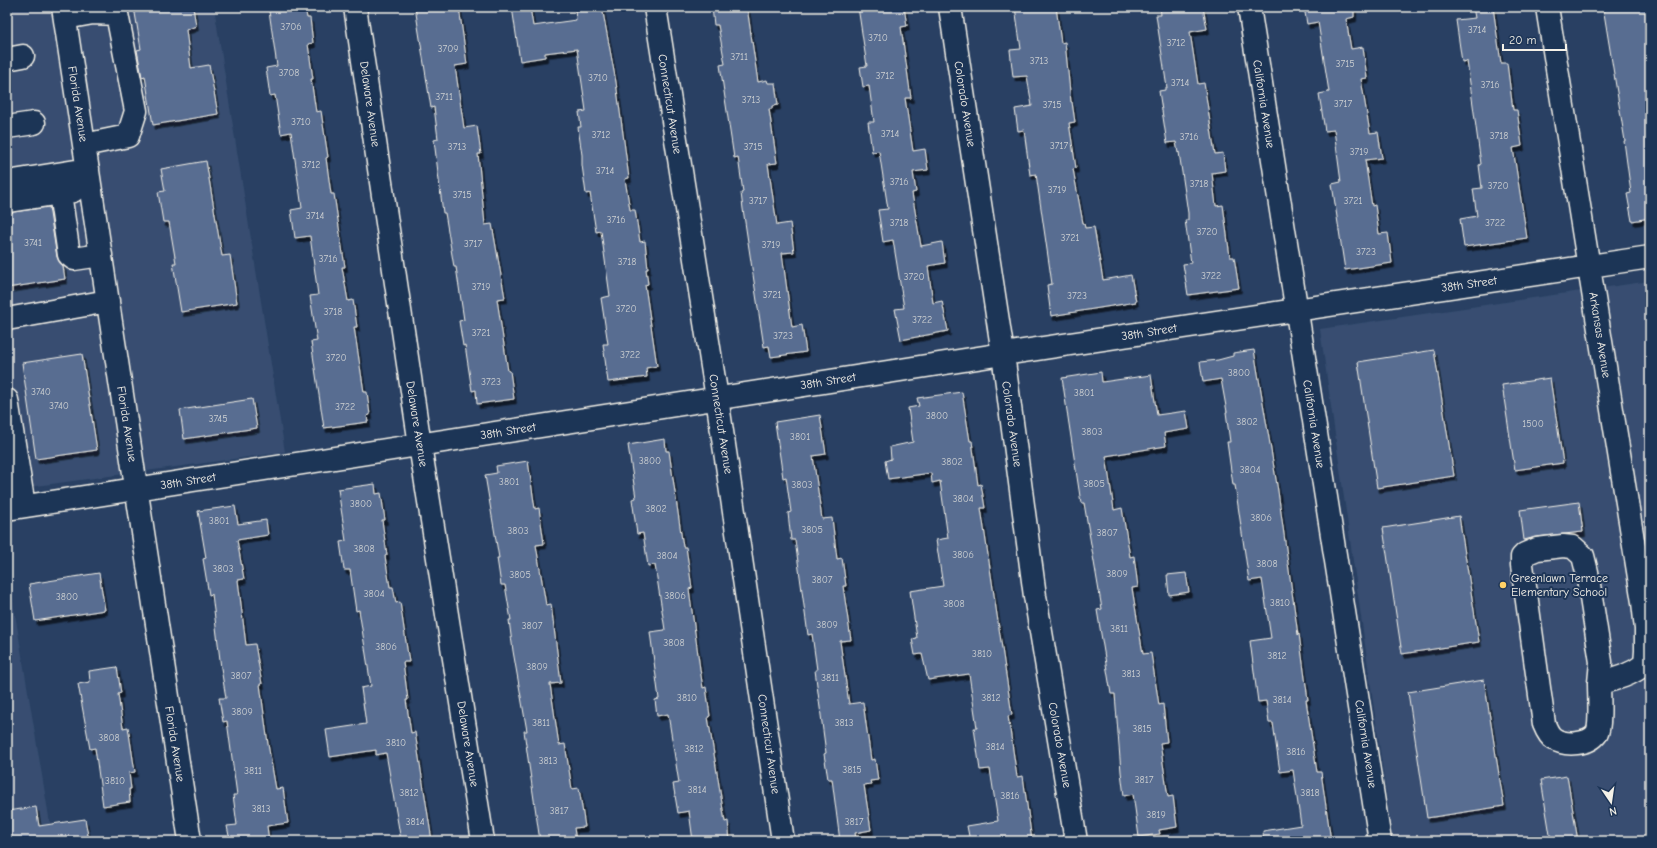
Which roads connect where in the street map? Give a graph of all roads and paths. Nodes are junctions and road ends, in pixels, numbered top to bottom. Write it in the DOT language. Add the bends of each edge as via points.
graph roads {
  1 [pos="355,7"];
  2 [pos="655,7"];
  3 [pos="950,7"];
  4 [pos="1249,7"];
  5 [pos="1547,7"];
  6 [pos="64,13"];
  7 [pos="34,123"];
  8 [pos="7,127"];
  9 [pos="84,145"];
  10 [pos="90,179"];
  11 [pos="7,182"];
  12 [pos="60,193"];
  13 [pos="7,201"];
  14 [pos="96,220"];
  15 [pos="65,226"];
  16 [pos="101,255"];
  17 [pos="1650,257"];
  18 [pos="1589,266"];
  19 [pos="108,301"];
  20 [pos="1296,310"];
  21 [pos="7,319"];
  22 [pos="1003,354"];
  23 [pos="717,398"];
  24 [pos="7,400"];
  25 [pos="420,445"];
  26 [pos="137,489"];
  27 [pos="15,507"];
  28 [pos="1599,683"];
  29 [pos="190,841"];
  30 [pos="483,841"];
  31 [pos="783,841"];
  32 [pos="1076,841"];
  33 [pos="1380,841"];
  1 -- 25 [label="street, Delaware Avenue"];
  2 -- 23 [label="street, Connecticut Avenue"];
  3 -- 22 [label="street, Colorado Avenue"];
  4 -- 20 [label="street, California Avenue"];
  5 -- 18 [label="street, Arkansas Avenue"];
  6 -- 9 [label="street, Florida Avenue"];
  6 -- 9 [label="street" via="117,14 136,111 128,136"];
  7 -- 8 [label="street"];
  9 -- 10 [label="street, Florida Avenue"];
  10 -- 11 [label="street"];
  10 -- 12 [label="street"];
  10 -- 14 [label="street, Florida Avenue"];
  12 -- 13 [label="street"];
  12 -- 15 [label="street"];
  14 -- 15 [label="street"];
  14 -- 16 [label="street, Florida Avenue"];
  15 -- 16 [label="street" via="70,255 74,259"];
  16 -- 19 [label="street, Florida Avenue"];
  17 -- 18 [label="street, 38th Street"];
  18 -- 20 [label="street, 38th Street"];
  18 -- 28 [label="street, Arkansas Avenue" via="1646,629 1645,664 1634,673"];
  19 -- 21 [label="street"];
  19 -- 26 [label="street, Florida Avenue"];
  20 -- 22 [label="street, 38th Street"];
  20 -- 33 [label="street, California Avenue"];
  22 -- 23 [label="street, 38th Street"];
  22 -- 32 [label="street, Colorado Avenue" via="1035,596"];
  23 -- 25 [label="street, 38th Street"];
  23 -- 31 [label="street, Connecticut Avenue"];
  24 -- 27 [label="street"];
  25 -- 26 [label="street, 38th Street"];
  25 -- 30 [label="street, Delaware Avenue"];
  26 -- 27 [label="street, 38th Street"];
  26 -- 29 [label="street, Florida Avenue"];
  28 -- 28 [label="street" via="1597,732 1588,740 1574,743 1553,738 1544,724 1522,565 1524,554 1563,546 1573,547 1582,556 1587,572 1601,662"];
}
